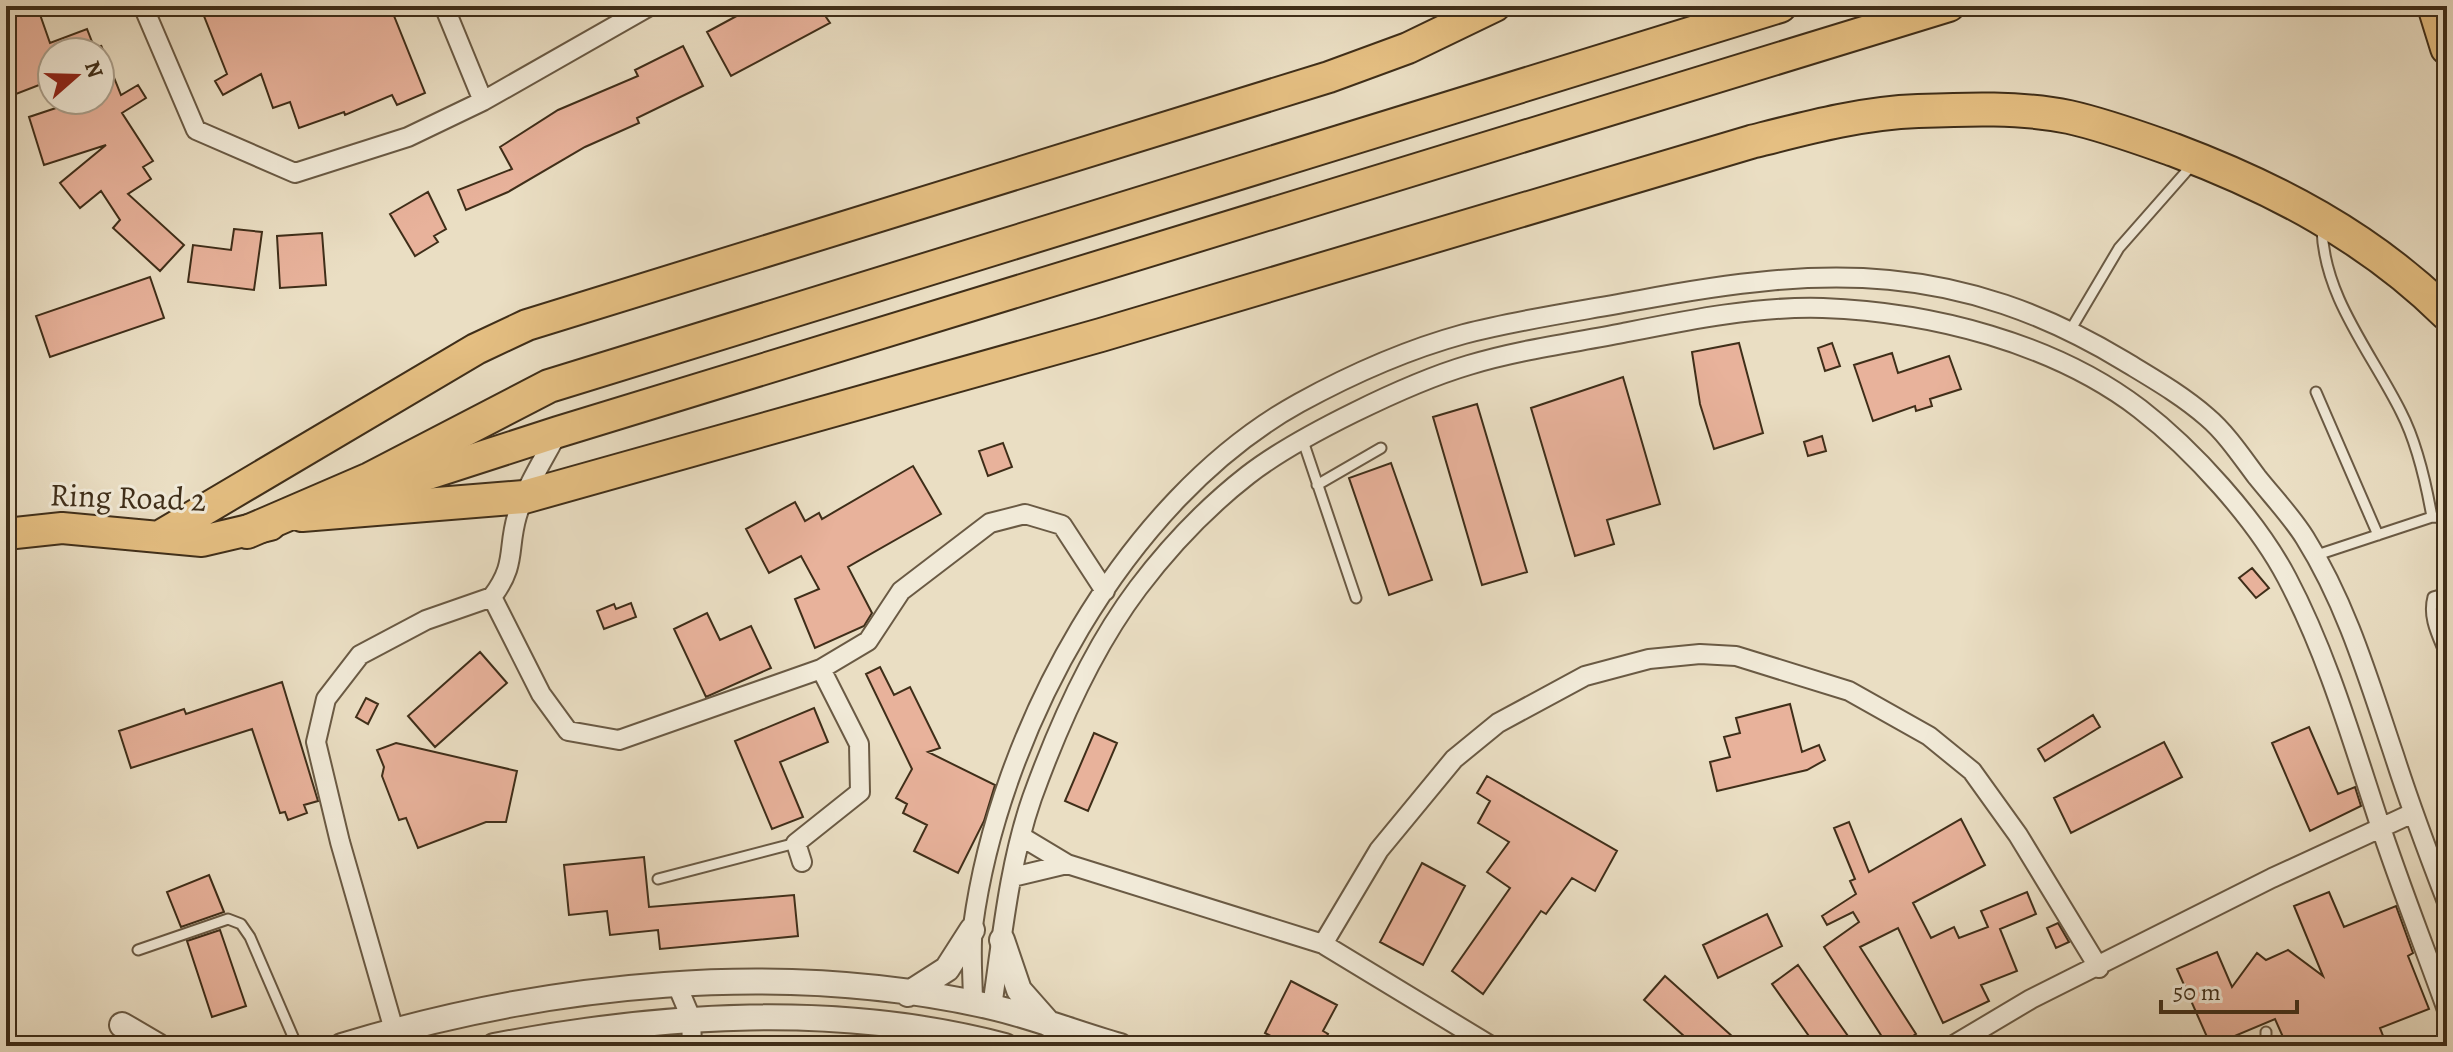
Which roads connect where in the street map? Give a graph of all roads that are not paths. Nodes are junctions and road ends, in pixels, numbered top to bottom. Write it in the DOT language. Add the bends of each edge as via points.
graph roads {
  1 [pos="143,6"];
  2 [pos="444,6"];
  3 [pos="650,6"];
  4 [pos="1495,6"];
  5 [pos="1780,6"];
  6 [pos="1949,6"];
  7 [pos="2434,6"];
  8 [pos="2447,48"];
  9 [pos="483,101"];
  10 [pos="2197,159"];
  11 [pos="2322,217"];
  12 [pos="2447,314"];
  13 [pos="2071,329"];
  14 [pos="2316,392"];
  15 [pos="558,432"];
  16 [pos="1303,441"];
  17 [pos="1381,448"];
  18 [pos="1317,485"];
  19 [pos="524,497"];
  20 [pos="302,515"];
  21 [pos="2432,517"];
  22 [pos="2447,518"];
  23 [pos="247,532"];
  24 [pos="6,534"];
  25 [pos="2378,535"];
  26 [pos="160,536"];
  27 [pos="2314,556"];
  28 [pos="1105,591"];
  29 [pos="2447,593"];
  30 [pos="492,597"];
  31 [pos="1356,598"];
  32 [pos="2447,659"];
  33 [pos="821,669"];
  34 [pos="2413,813"];
  35 [pos="2380,827"];
  36 [pos="1022,837"];
  37 [pos="796,843"];
  38 [pos="802,862"];
  39 [pos="1067,864"];
  40 [pos="1013,877"];
  41 [pos="658,879"];
  42 [pos="2447,902"];
  43 [pos="972,930"];
  44 [pos="1002,940"];
  45 [pos="1323,944"];
  46 [pos="138,950"];
  47 [pos="2099,968"];
  48 [pos="677,985"];
  49 [pos="908,994"];
  50 [pos="981,1009"];
  51 [pos="2447,1010"];
  52 [pos="691,1018"];
  53 [pos="122,1025"];
  54 [pos="1051,1026"];
  55 [pos="949,1032"];
  56 [pos="2266,1032"];
  57 [pos="401,1038"];
  58 [pos="158,1046"];
  59 [pos="297,1046"];
  60 [pos="342,1046"];
  61 [pos="494,1046"];
  62 [pos="692,1046"];
  63 [pos="1007,1046"];
  64 [pos="1120,1046"];
  65 [pos="1491,1046"];
  66 [pos="1952,1046"];
  67 [pos="2266,1046"];
  1 -- 9 [label="street" via="196,130 295,173 408,137"];
  2 -- 9 [label="street"];
  3 -- 9 [label="street"];
  4 -- 26 [label="main road" via="1408,48 1329,77 527,325 476,349"];
  5 -- 23 [label="highway" via="549,386 370,479"];
  6 -- 15 [label="main road, Ring Road 2"];
  7 -- 8 [label="highway"];
  10 -- 11 [label="highway"];
  10 -- 13 [label="lane" via="2119,248"];
  10 -- 19 [label="highway" via="2069,117 1931,110 1844,119"];
  11 -- 12 [label="highway" via="2419,286"];
  11 -- 21 [label="lane" via="2323,257 2337,295 2403,415"];
  13 -- 27 [label="street" via="2210,419"];
  13 -- 28 [label="street" via="1998,299 1929,285 1804,276 1732,282 1462,335 1375,367 1298,404 1232,448 1151,527"];
  14 -- 25 [label="lane"];
  15 -- 19 [label="street"];
  15 -- 20 [label="main road, Ring Road 2"];
  16 -- 18 [label="lane"];
  16 -- 35 [label="street" via="1468,365 1732,313 1824,308 1969,329 2022,346 2086,372 2143,411 2254,527 2286,575 2336,688"];
  16 -- 36 [label="street" via="1250,473 1196,521 1139,587 1090,666 1032,800"];
  17 -- 18 [label="lane"];
  18 -- 31 [label="lane"];
  19 -- 20 [label="highway"];
  19 -- 30 [label="street" via="512,535 512,560"];
  20 -- 23 [label="main road, Ring Road 2"];
  21 -- 22 [label="lane"];
  21 -- 25 [label="lane"];
  23 -- 26 [label="main road, Ring Road 2" via="202,541"];
  24 -- 26 [label="main road, Ring Road 2" via="62,528"];
  25 -- 27 [label="lane"];
  27 -- 34 [label="street" via="2354,635"];
  28 -- 33 [label="street" via="1062,525 1025,514 990,523 901,591 868,641"];
  28 -- 43 [label="street" via="1046,687 1004,796"];
  29 -- 32 [label="lane" via="2433,597 2431,608"];
  30 -- 33 [label="street" via="541,694 568,731 619,740"];
  30 -- 57 [label="street" via="426,620 360,655 326,699 316,742 340,842"];
  33 -- 37 [label="street" via="859,744 860,792"];
  34 -- 35 [label="street"];
  34 -- 42 [label="street"];
  35 -- 47 [label="street"];
  35 -- 51 [label="street"];
  36 -- 39 [label="street"];
  36 -- 40 [label="street"];
  37 -- 38 [label="street"];
  37 -- 41 [label="lane"];
  39 -- 40 [label="street"];
  39 -- 45 [label="street"];
  40 -- 44 [label="street"];
  43 -- 49 [label="street" via="947,969"];
  43 -- 50 [label="street"];
  44 -- 50 [label="street"];
  44 -- 54 [label="street" via="1019,990"];
  45 -- 47 [label="street" via="1379,850 1454,759 1498,723 1585,676 1649,659 1700,654 1736,656 1837,686 1929,736 1972,771 2000,809"];
  45 -- 65 [label="street"];
  46 -- 59 [label="lane" via="228,919 241,924"];
  47 -- 66 [label="street" via="2031,999"];
  48 -- 49 [label="street" via="829,986"];
  48 -- 52 [label="street"];
  48 -- 57 [label="street" via="540,998"];
  49 -- 50 [label="street"];
  50 -- 54 [label="street"];
  50 -- 55 [label="street"];
  50 -- 63 [label="street"];
  52 -- 55 [label="street" via="892,1024"];
  52 -- 61 [label="street" via="590,1028"];
  52 -- 62 [label="street"];
  53 -- 58 [label="street"];
  54 -- 64 [label="street"];
  55 -- 63 [label="street"];
  56 -- 67 [label="lane"];
  57 -- 60 [label="street"];
}
